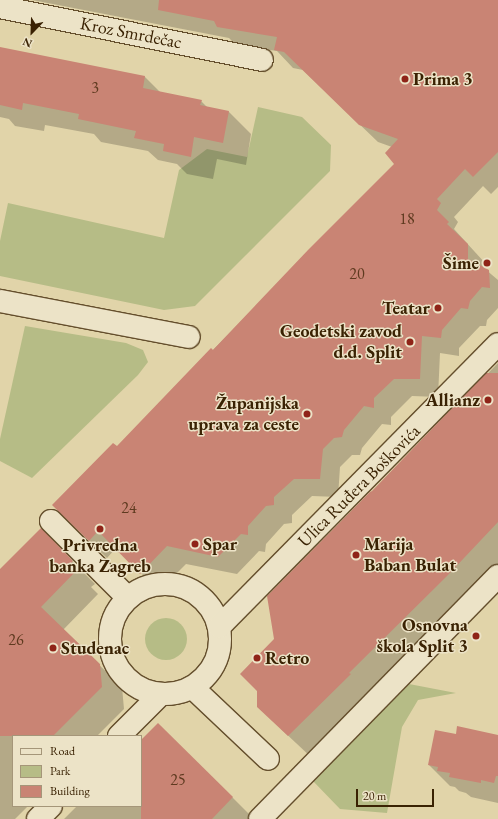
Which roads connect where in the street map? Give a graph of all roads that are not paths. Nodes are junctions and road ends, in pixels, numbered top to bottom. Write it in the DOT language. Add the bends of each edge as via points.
graph roads {
  1 [pos="0,7"];
  2 [pos="262,60"];
  3 [pos="0,301"];
  4 [pos="189,337"];
  5 [pos="498,344"];
  6 [pos="51,521"];
  7 [pos="498,576"];
  8 [pos="128,598"];
  9 [pos="219,627"];
  10 [pos="193,688"];
  11 [pos="160,695"];
  12 [pos="120,735"];
  13 [pos="268,759"];
  14 [pos="49,807"];
  15 [pos="38,819"];
  16 [pos="260,819"];
  1 -- 2 [label="street, Kroz Smrdečac"];
  3 -- 4 [label="street"];
  5 -- 9 [label="street, Ulica Ruđera Boškovića"];
  6 -- 8 [label="street"];
  7 -- 16 [label="street"];
  8 -- 9 [label="street" via="148,586 166,584 184,587 200,596 212,610"];
  8 -- 11 [label="street" via="118,608 111,626 109,644 114,663 125,678 140,690"];
  9 -- 10 [label="street" via="220,648 213,668"];
  10 -- 11 [label="street" via="176,694"];
  10 -- 13 [label="street"];
  11 -- 12 [label="street"];
  14 -- 15 [label="street"];
}
